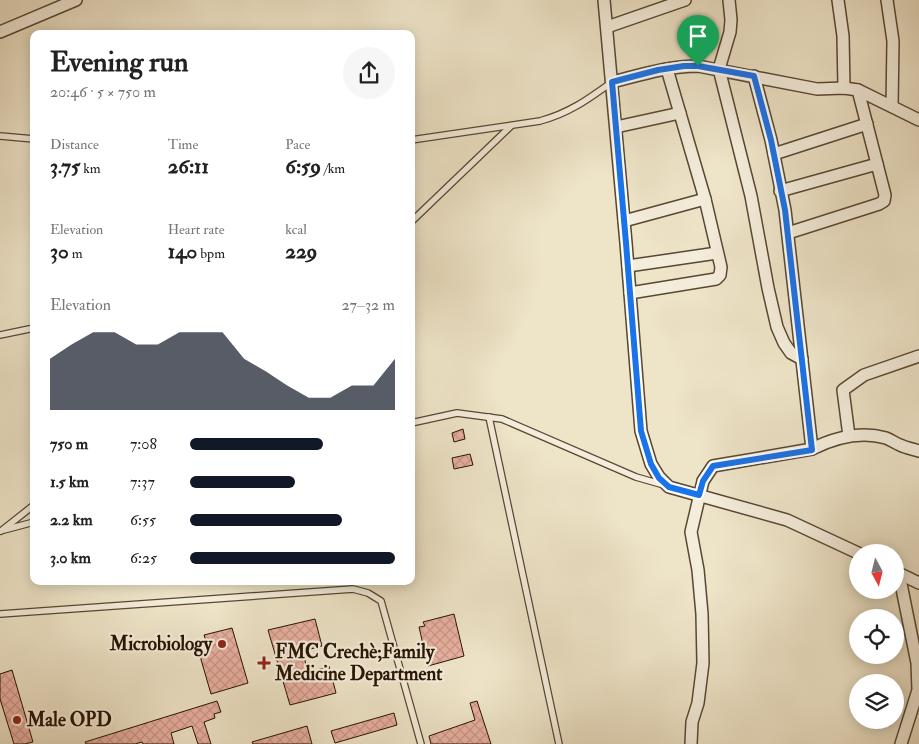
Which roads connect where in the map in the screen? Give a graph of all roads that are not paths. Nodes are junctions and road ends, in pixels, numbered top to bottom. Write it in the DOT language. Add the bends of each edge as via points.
graph roads {
  1 [pos="76,0"];
  2 [pos="604,0"];
  3 [pos="686,0"];
  4 [pos="729,0"];
  5 [pos="838,0"];
  6 [pos="887,0"];
  7 [pos="606,27"];
  8 [pos="0,32"];
  9 [pos="667,69"];
  10 [pos="719,69"];
  11 [pos="754,76"];
  12 [pos="612,82"];
  13 [pos="844,88"];
  14 [pos="858,90"];
  15 [pos="892,106"];
  16 [pos="680,113"];
  17 [pos="919,120"];
  18 [pos="867,124"];
  19 [pos="511,126"];
  20 [pos="616,128"];
  21 [pos="0,136"];
  22 [pos="30,139"];
  23 [pos="415,139"];
  24 [pos="774,154"];
  25 [pos="877,164"];
  26 [pos="780,191"];
  27 [pos="705,199"];
  28 [pos="415,218"];
  29 [pos="624,221"];
  30 [pos="788,233"];
  31 [pos="717,253"];
  32 [pos="628,266"];
  33 [pos="630,292"];
  34 [pos="30,329"];
  35 [pos="0,335"];
  36 [pos="919,356"];
  37 [pos="802,359"];
  38 [pos="489,417"];
  39 [pos="415,423"];
  40 [pos="849,436"];
  41 [pos="812,450"];
  42 [pos="919,451"];
  43 [pos="669,487"];
  44 [pos="699,495"];
  45 [pos="30,508"];
  46 [pos="30,523"];
  47 [pos="0,531"];
  48 [pos="849,548"];
  49 [pos="904,576"];
  50 [pos="919,583"];
  51 [pos="903,599"];
  52 [pos="0,614"];
  53 [pos="421,744"];
  54 [pos="559,744"];
  55 [pos="692,744"];
  56 [pos="901,744"];
  1 -- 8 [label="street"];
  2 -- 7 [label="street"];
  3 -- 7 [label="street"];
  4 -- 10 [label="street" via="730,32"];
  5 -- 13 [label="street" via="843,36"];
  6 -- 15 [label="street" via="893,41"];
  7 -- 12 [label="street"];
  9 -- 10 [label="street" via="684,66"];
  9 -- 12 [label="street"];
  9 -- 16 [label="street"];
  10 -- 11 [label="street"];
  10 -- 37 [label="street" via="751,196 777,327 787,348"];
  11 -- 13 [label="street" via="817,89"];
  11 -- 24 [label="street"];
  12 -- 19 [label="lane" via="579,106 557,116"];
  12 -- 20 [label="street"];
  13 -- 14 [label="street"];
  14 -- 15 [label="street"];
  14 -- 18 [label="street"];
  15 -- 17 [label="street"];
  16 -- 20 [label="street"];
  16 -- 27 [label="street"];
  18 -- 24 [label="street"];
  18 -- 25 [label="street"];
  19 -- 23 [label="lane"];
  19 -- 28 [label="lane"];
  20 -- 29 [label="street"];
  21 -- 22 [label="lane"];
  24 -- 26 [label="street"];
  25 -- 26 [label="street"];
  25 -- 30 [label="street" via="884,201"];
  26 -- 30 [label="street"];
  27 -- 29 [label="street"];
  27 -- 31 [label="street"];
  29 -- 32 [label="street"];
  30 -- 37 [label="street"];
  31 -- 32 [label="street"];
  31 -- 33 [label="street" via="721,267 716,279"];
  32 -- 33 [label="street"];
  33 -- 43 [label="street" via="641,431 651,464"];
  34 -- 35 [label="lane"];
  36 -- 40 [label="street" via="864,375 843,390"];
  37 -- 41 [label="street"];
  38 -- 39 [label="lane" via="456,414"];
  38 -- 43 [label="lane" via="502,418 636,477"];
  38 -- 54 [label="lane"];
  40 -- 41 [label="street"];
  40 -- 42 [label="street" via="874,435"];
  41 -- 44 [label="street" via="713,466"];
  43 -- 44 [label="street"];
  44 -- 48 [label="street" via="787,520"];
  44 -- 55 [label="street" via="691,532 698,570 703,663 692,722"];
  45 -- 47 [label="lane"];
  46 -- 47 [label="lane"];
  49 -- 50 [label="street"];
  51 -- 56 [label="street" via="917,663 918,690"];
  52 -- 53 [label="lane" via="352,589 368,593 381,601"];
}
